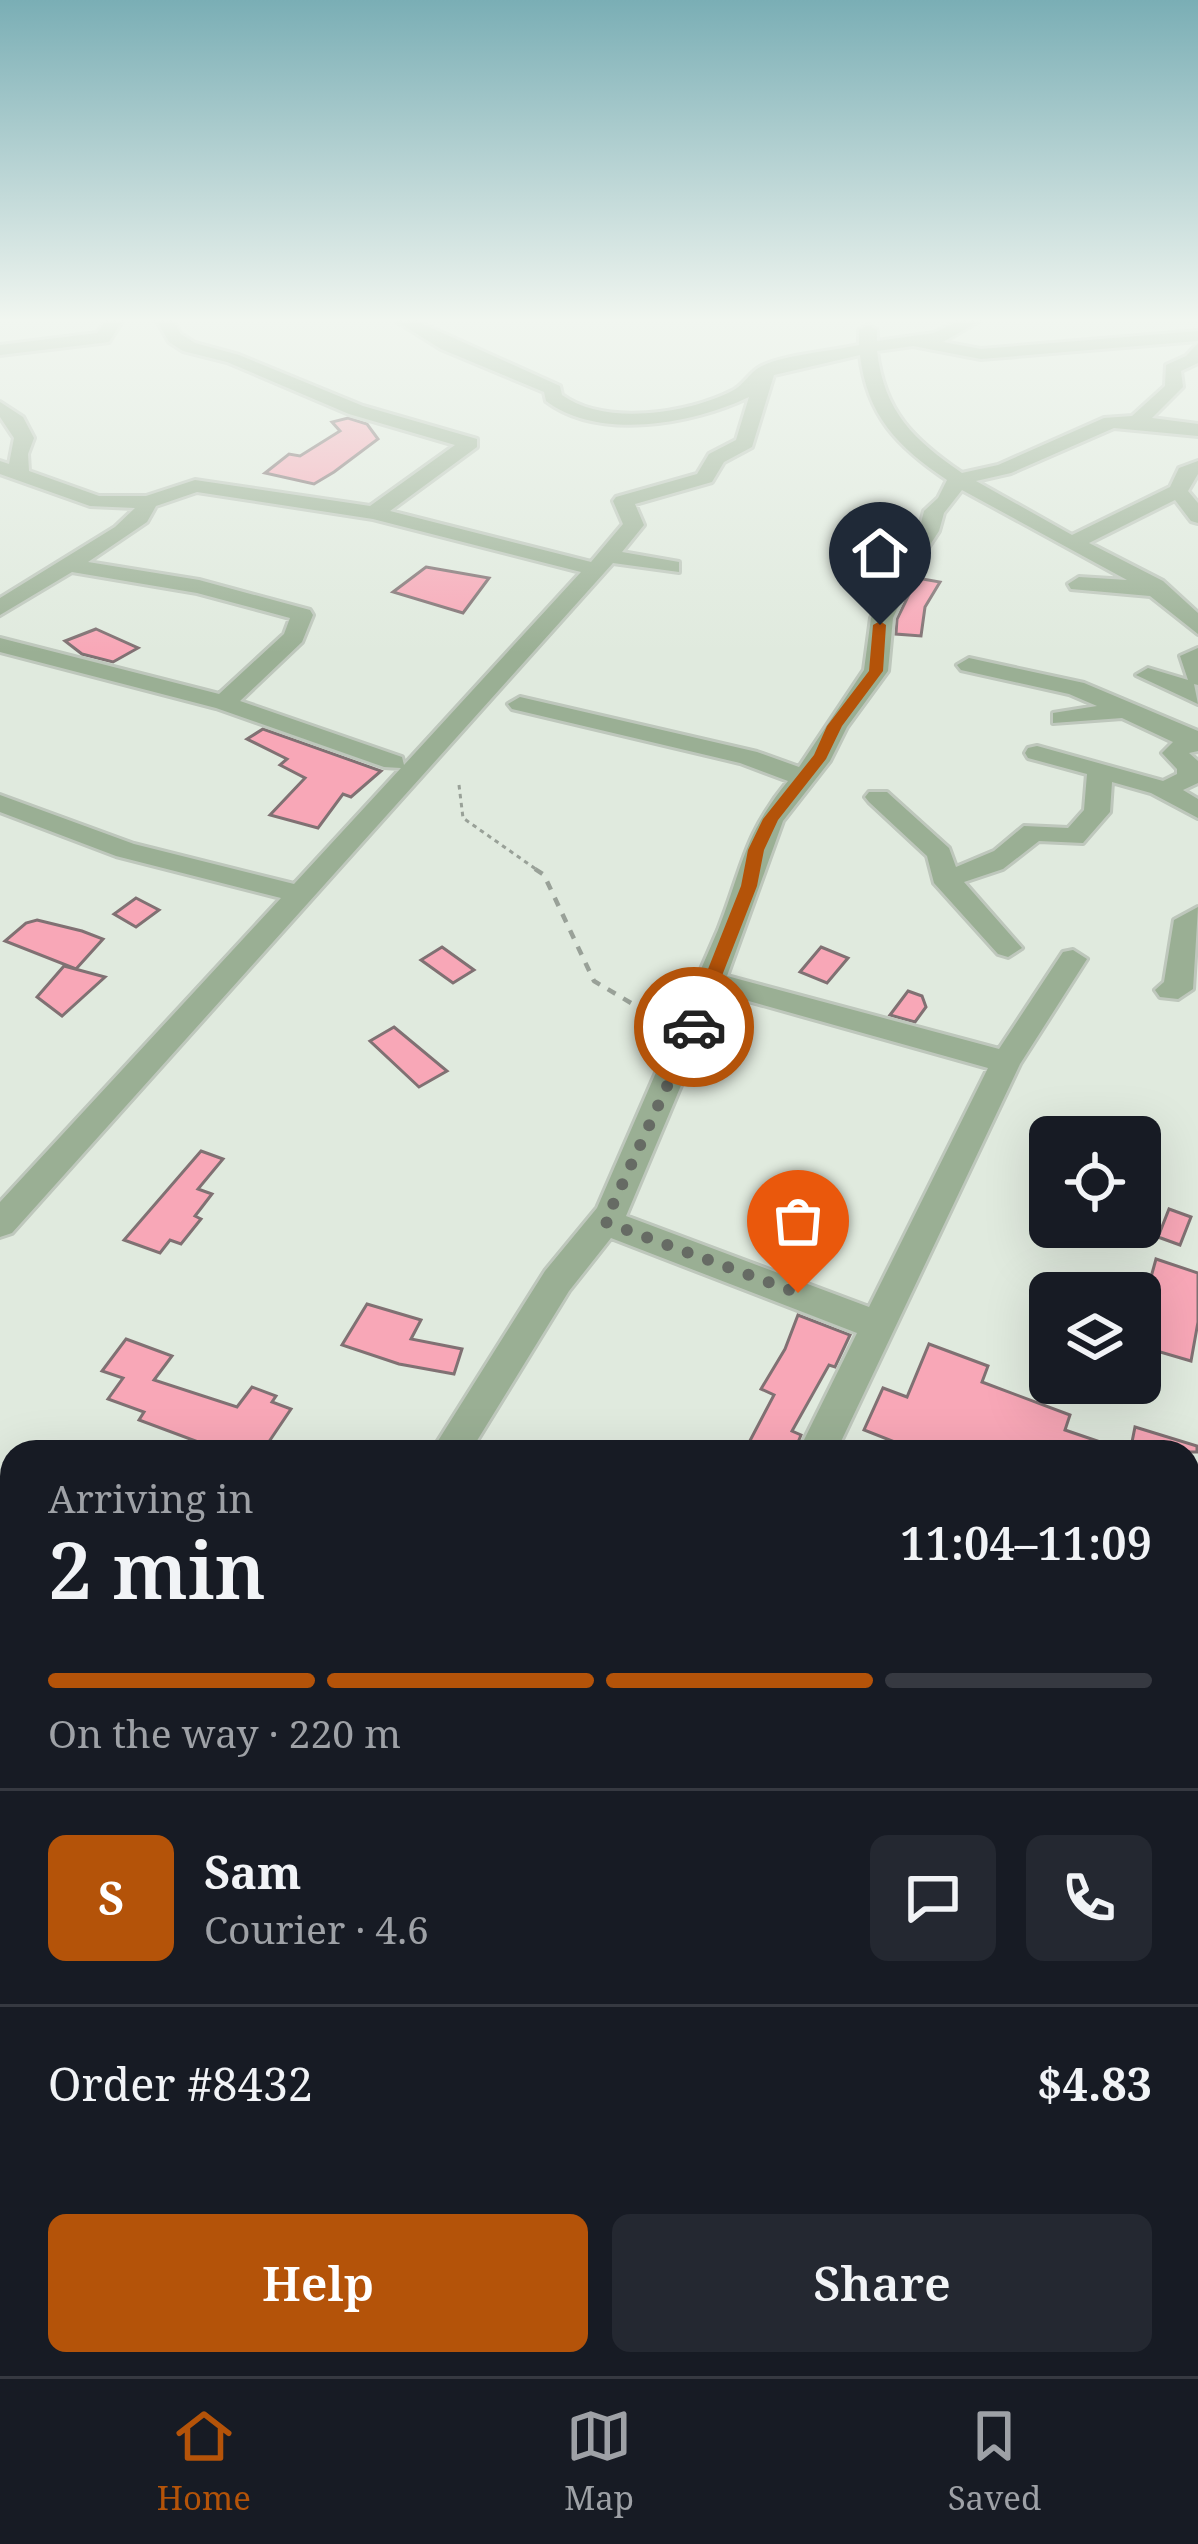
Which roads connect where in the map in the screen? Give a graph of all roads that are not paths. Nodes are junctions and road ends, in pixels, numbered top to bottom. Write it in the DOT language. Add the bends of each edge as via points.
graph roads {
  1 [pos="21,432"];
  2 [pos="432,432"];
  3 [pos="748,432"];
  4 [pos="902,432"];
  5 [pos="1089,432"];
  6 [pos="1196,470"];
  7 [pos="10,472"];
  8 [pos="957,480"];
  9 [pos="1178,491"];
  10 [pos="148,502"];
  11 [pos="374,513"];
  12 [pos="1198,517"];
  13 [pos="1075,542"];
  14 [pos="601,563"];
  15 [pos="68,565"];
  16 [pos="671,567"];
  17 [pos="1079,584"];
  18 [pos="1155,586"];
  19 [pos="1121,601"];
  20 [pos="0,608"];
  21 [pos="1194,617"];
  22 [pos="0,645"];
  23 [pos="969,665"];
  24 [pos="1148,675"];
  25 [pos="1198,697"];
  26 [pos="224,703"];
  27 [pos="520,704"];
  28 [pos="1125,710"];
  29 [pos="1062,718"];
  30 [pos="1196,739"];
  31 [pos="1037,753"];
  32 [pos="393,762"];
  33 [pos="1100,770"];
  34 [pos="802,777"];
  35 [pos="1163,790"];
  36 [pos="878,797"];
  37 [pos="0,803"];
  38 [pos="1198,810"];
  39 [pos="944,877"];
  40 [pos="301,894"];
  41 [pos="1198,916"];
  42 [pos="1007,948"];
  43 [pos="1073,959"];
  44 [pos="712,980"];
  45 [pos="1170,990"];
  46 [pos="1006,1062"];
  47 [pos="605,1222"];
  48 [pos="0,1224"];
  49 [pos="878,1326"];
  50 [pos="458,1440"];
  51 [pos="823,1440"];
  1 -- 7 [label="street"];
  2 -- 11 [label="street" via="470,443"];
  3 -- 14 [label="street" via="704,478 623,501 634,525"];
  4 -- 8 [label="street"];
  5 -- 8 [label="street" via="1004,470"];
  6 -- 9 [label="street" via="1186,472"];
  7 -- 10 [label="street" via="97,502"];
  8 -- 13 [label="street"];
  8 -- 34 [label="street" via="882,618 876,671"];
  9 -- 12 [label="street"];
  9 -- 13 [label="street"];
  10 -- 11 [label="street" via="194,486"];
  10 -- 15 [label="street" via="140,518"];
  11 -- 14 [label="street"];
  13 -- 18 [label="street"];
  14 -- 16 [label="street"];
  14 -- 40 [label="street"];
  15 -- 20 [label="street"];
  15 -- 26 [label="street" via="302,615 294,637"];
  17 -- 18 [label="street"];
  18 -- 21 [label="street"];
  19 -- 21 [label="street"];
  22 -- 26 [label="street"];
  23 -- 28 [label="street" via="1076,688"];
  24 -- 25 [label="street"];
  26 -- 32 [label="street"];
  27 -- 34 [label="street"];
  28 -- 29 [label="street"];
  28 -- 30 [label="street"];
  30 -- 35 [label="street" via="1174,753 1190,767 1189,778"];
  31 -- 33 [label="street"];
  33 -- 35 [label="street"];
  33 -- 39 [label="street" via="1097,812 1074,837 1033,832 976,874"];
  34 -- 44 [label="street" via="756,850"];
  35 -- 38 [label="street"];
  36 -- 39 [label="street" via="940,854"];
  37 -- 40 [label="street" via="125,850"];
  39 -- 42 [label="street"];
  40 -- 48 [label="street"];
  41 -- 45 [label="street" via="1188,920 1178,989"];
  43 -- 46 [label="street"];
  44 -- 46 [label="street"];
  44 -- 47 [label="street"];
  46 -- 49 [label="street"];
  47 -- 49 [label="street"];
  47 -- 50 [label="street" via="556,1281"];
  49 -- 51 [label="street"];
}
